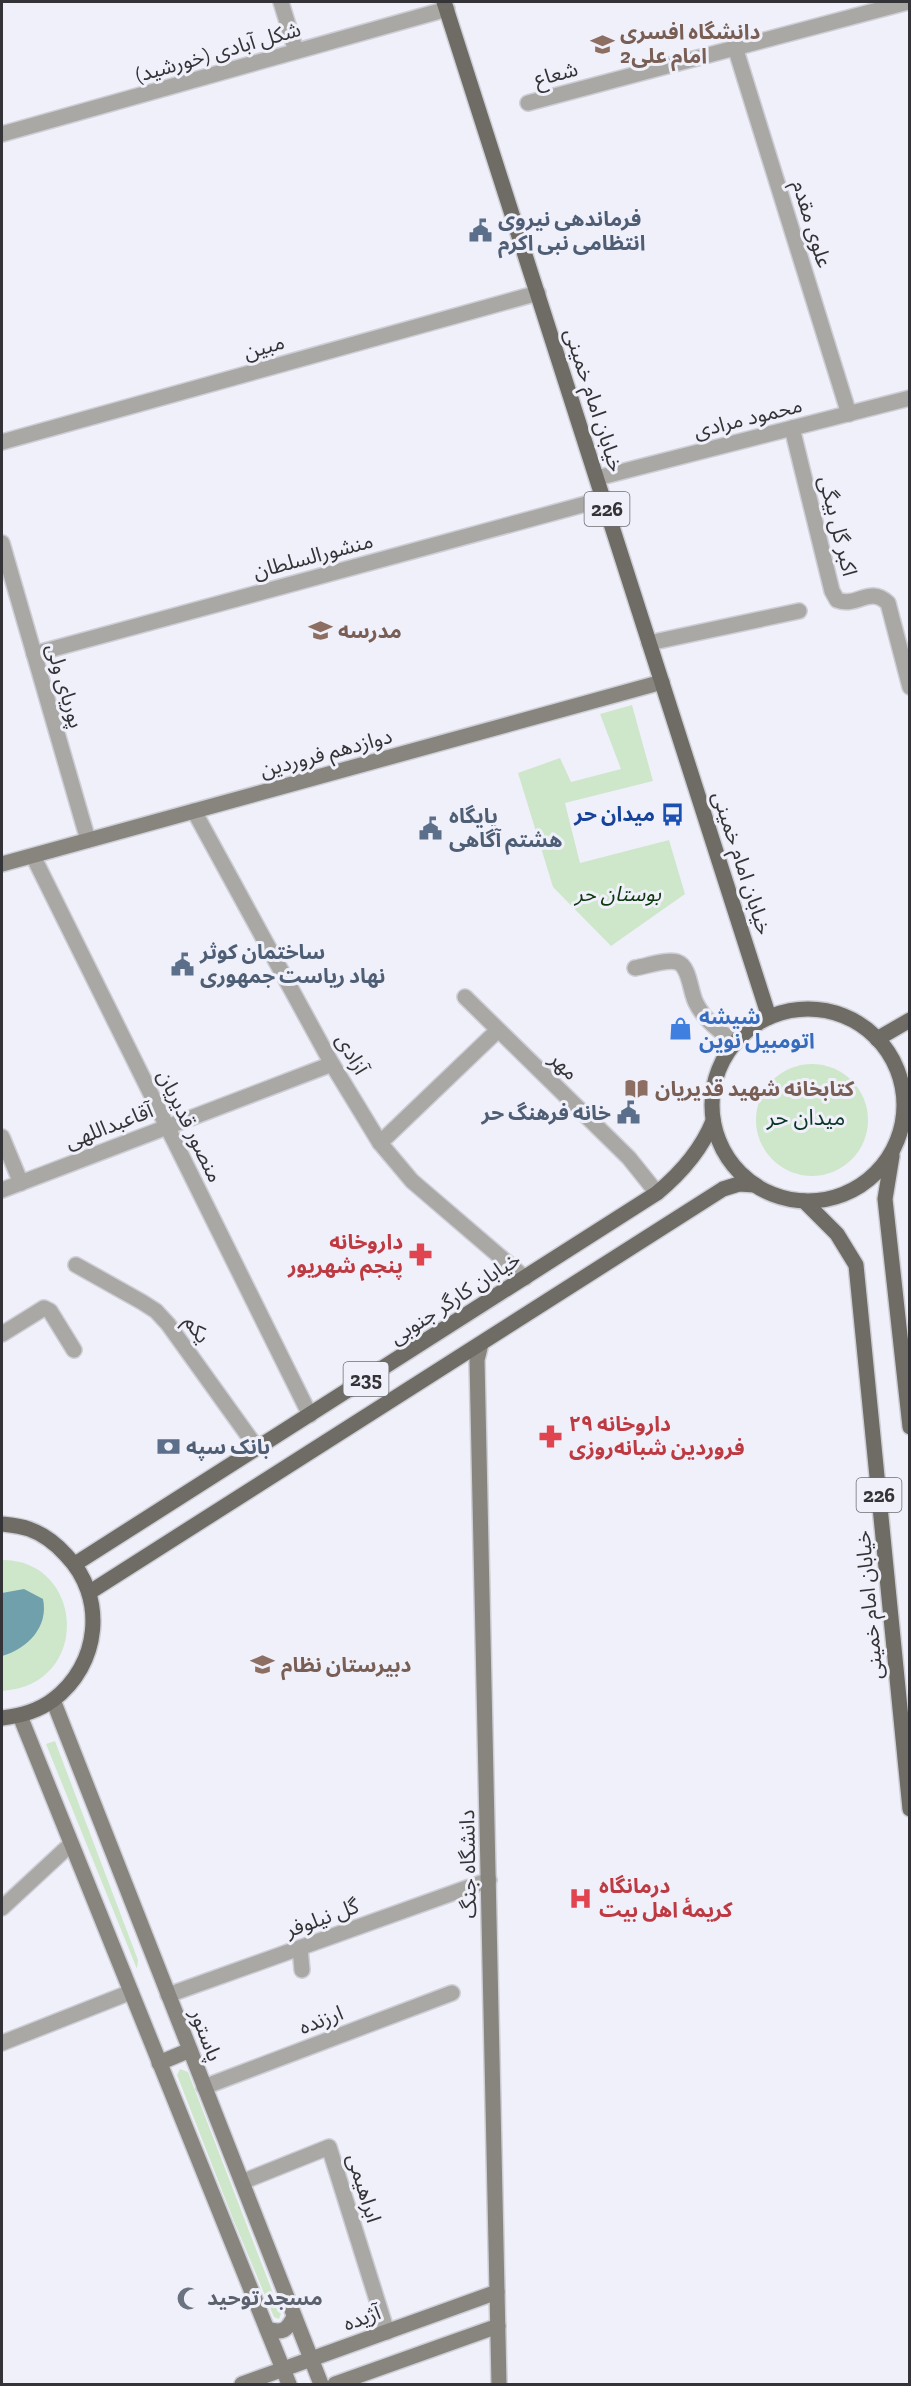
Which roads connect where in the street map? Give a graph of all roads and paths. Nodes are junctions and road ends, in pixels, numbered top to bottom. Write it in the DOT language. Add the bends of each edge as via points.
graph roads {
  1 [pos="282,2"];
  2 [pos="908,2"];
  3 [pos="445,5"];
  4 [pos="735,47"];
  5 [pos="296,51"];
  6 [pos="528,103"];
  7 [pos="2,134"];
  8 [pos="538,293"];
  9 [pos="909,398"];
  10 [pos="849,414"];
  11 [pos="792,429"];
  12 [pos="2,442"];
  13 [pos="597,478"];
  14 [pos="604,499"];
  15 [pos="2,543"];
  16 [pos="799,611"];
  17 [pos="650,642"];
  18 [pos="34,654"];
  19 [pos="662,682"];
  20 [pos="909,687"];
  21 [pos="194,811"];
  22 [pos="88,840"];
  23 [pos="33,856"];
  24 [pos="2,864"];
  25 [pos="635,968"];
  26 [pos="465,997"];
  27 [pos="769,1017"];
  28 [pos="909,1020"];
  29 [pos="497,1031"];
  30 [pos="877,1039"];
  31 [pos="735,1043"];
  32 [pos="332,1064"];
  33 [pos="903,1067"];
  34 [pos="713,1120"];
  35 [pos="167,1127"];
  36 [pos="2,1137"];
  37 [pos="380,1143"];
  38 [pos="895,1144"];
  39 [pos="21,1183"];
  40 [pos="755,1185"];
  41 [pos="2,1190"];
  42 [pos="657,1193"];
  43 [pos="804,1201"];
  44 [pos="76,1265"];
  45 [pos="525,1278"];
  46 [pos="2,1334"];
  47 [pos="481,1344"];
  48 [pos="74,1350"];
  49 [pos="310,1415"];
  50 [pos="909,1427"];
  51 [pos="257,1448"];
  52 [pos="2,1524"];
  53 [pos="75,1564"];
  54 [pos="90,1592"];
  55 [pos="53,1700"];
  56 [pos="20,1716"];
  57 [pos="2,1718"];
  58 [pos="909,1809"];
  59 [pos="72,1844"];
  60 [pos="489,1880"];
  61 [pos="2,1908"];
  62 [pos="300,1948"];
  63 [pos="302,1970"];
  64 [pos="131,1992"];
  65 [pos="452,1994"];
  66 [pos="168,1995"];
  67 [pos="2,2043"];
  68 [pos="190,2050"];
  69 [pos="159,2063"];
  70 [pos="204,2086"];
  71 [pos="242,2182"];
  72 [pos="497,2292"];
  73 [pos="294,2317"];
  74 [pos="498,2326"];
  75 [pos="267,2330"];
  76 [pos="387,2332"];
  77 [pos="311,2359"];
  78 [pos="284,2369"];
  79 [pos="242,2385"];
  80 [pos="289,2385"];
  81 [pos="321,2385"];
  82 [pos="335,2385"];
  83 [pos="499,2385"];
  1 -- 5 [label="street"];
  2 -- 4 [label="street, شعاع"];
  3 -- 5 [label="street, شکل آبادی (خورشید)"];
  3 -- 8 [label="main road, خیابان امام خمینی / 226"];
  4 -- 6 [label="street, شعاع"];
  4 -- 10 [label="street, علوی مقدم"];
  5 -- 7 [label="street, شکل آبادی (خورشید)"];
  8 -- 12 [label="street, مبین"];
  8 -- 13 [label="main road, خیابان امام خمینی / 226"];
  9 -- 10 [label="street, محمود مرادی"];
  10 -- 11 [label="street, محمود مرادی"];
  11 -- 13 [label="street, محمود مرادی"];
  11 -- 20 [label="street, اکبر گل بیگی" via="832,591 837,600 846,604 872,595 888,603"];
  13 -- 14 [label="main road, خیابان امام خمینی / 226"];
  14 -- 17 [label="main road, خیابان امام خمینی / 226"];
  14 -- 18 [label="street, منشورالسلطان"];
  15 -- 18 [label="street, پوریای ولی"];
  16 -- 17 [label="street"];
  17 -- 19 [label="main road, خیابان امام خمینی / 226"];
  18 -- 22 [label="street, پوریای ولی"];
  19 -- 21 [label="main road, دوازدهم فروردین"];
  19 -- 27 [label="main road, خیابان امام خمینی / 226"];
  21 -- 22 [label="main road, دوازدهم فروردین"];
  21 -- 32 [label="street, آزادی"];
  22 -- 23 [label="main road, دوازدهم فروردین"];
  23 -- 24 [label="main road, دوازدهم فروردین"];
  23 -- 35 [label="street, منصور قدیریان"];
  25 -- 31 [label="street" via="678,962 684,967 702,1014"];
  26 -- 29 [label="street, مهر"];
  27 -- 30 [label="main road" via="799,1010 828,1012 854,1022"];
  27 -- 31 [label="main road"];
  28 -- 30 [label="main road"];
  29 -- 37 [label="street"];
  29 -- 42 [label="street, مهر" via="629,1158"];
  30 -- 33 [label="main road"];
  31 -- 34 [label="main road" via="716,1079"];
  32 -- 35 [label="street, آقاعبداللهی"];
  32 -- 37 [label="street, آزادی"];
  33 -- 38 [label="main road" via="903,1115"];
  34 -- 40 [label="main road" via="728,1157"];
  34 -- 42 [label="main road, خیابان کارگر جنوبی / 235" via="699,1148 678,1175"];
  35 -- 39 [label="street, آقاعبداللهی"];
  35 -- 49 [label="street, منصور قدیریان"];
  36 -- 39 [label="street"];
  37 -- 45 [label="street, آزادی" via="412,1181"];
  38 -- 43 [label="main road" via="865,1182 836,1197"];
  38 -- 50 [label="main road" via="885,1199"];
  39 -- 41 [label="street, آقاعبداللهی"];
  40 -- 43 [label="main road" via="779,1197"];
  40 -- 47 [label="main road, 235" via="723,1189"];
  42 -- 45 [label="main road, خیابان کارگر جنوبی / 235"];
  43 -- 58 [label="main road, خیابان امام خمینی / 226" via="837,1234 856,1265"];
  44 -- 51 [label="street, یکم" via="156,1311"];
  45 -- 49 [label="main road, خیابان کارگر جنوبی / 235"];
  46 -- 48 [label="street" via="44,1308 50,1311"];
  47 -- 54 [label="main road, 235"];
  47 -- 60 [label="main road, دانشگاه جنگ" via="477,1360"];
  49 -- 51 [label="main road, خیابان کارگر جنوبی / 235"];
  51 -- 53 [label="main road, خیابان کارگر جنوبی / 235"];
  52 -- 53 [label="main road" via="29,1529 54,1543"];
  53 -- 54 [label="main road"];
  54 -- 55 [label="main road" via="92,1635 85,1660 72,1683"];
  55 -- 56 [label="main road"];
  55 -- 66 [label="main road, پاستور"];
  56 -- 57 [label="main road"];
  56 -- 59 [label="main road"];
  59 -- 61 [label="street"];
  59 -- 64 [label="main road"];
  60 -- 62 [label="street, گل نیلوفر"];
  60 -- 72 [label="main road, دانشگاه جنگ"];
  62 -- 63 [label="street"];
  62 -- 66 [label="street, گل نیلوفر"];
  64 -- 67 [label="street"];
  64 -- 69 [label="main road"];
  65 -- 70 [label="street, ارزنده"];
  66 -- 68 [label="main road, پاستور"];
  68 -- 69 [label="main road"];
  68 -- 70 [label="main road, پاستور"];
  69 -- 75 [label="main road"];
  70 -- 71 [label="main road, پاستور"];
  71 -- 73 [label="main road, پاستور"];
  71 -- 76 [label="street, ابراهیمی" via="329,2147"];
  72 -- 74 [label="main road, دانشگاه جنگ"];
  72 -- 76 [label="main road, آژیده"];
  73 -- 75 [label="main road" via="288,2329 279,2333"];
  73 -- 77 [label="main road, پاستور"];
  74 -- 82 [label="main road"];
  74 -- 83 [label="main road, دانشگاه جنگ"];
  75 -- 78 [label="main road"];
  76 -- 77 [label="main road, آژیده"];
  77 -- 78 [label="main road, آژیده"];
  77 -- 81 [label="main road, پاستور"];
  78 -- 79 [label="main road, آژیده"];
  78 -- 80 [label="main road"];
}
